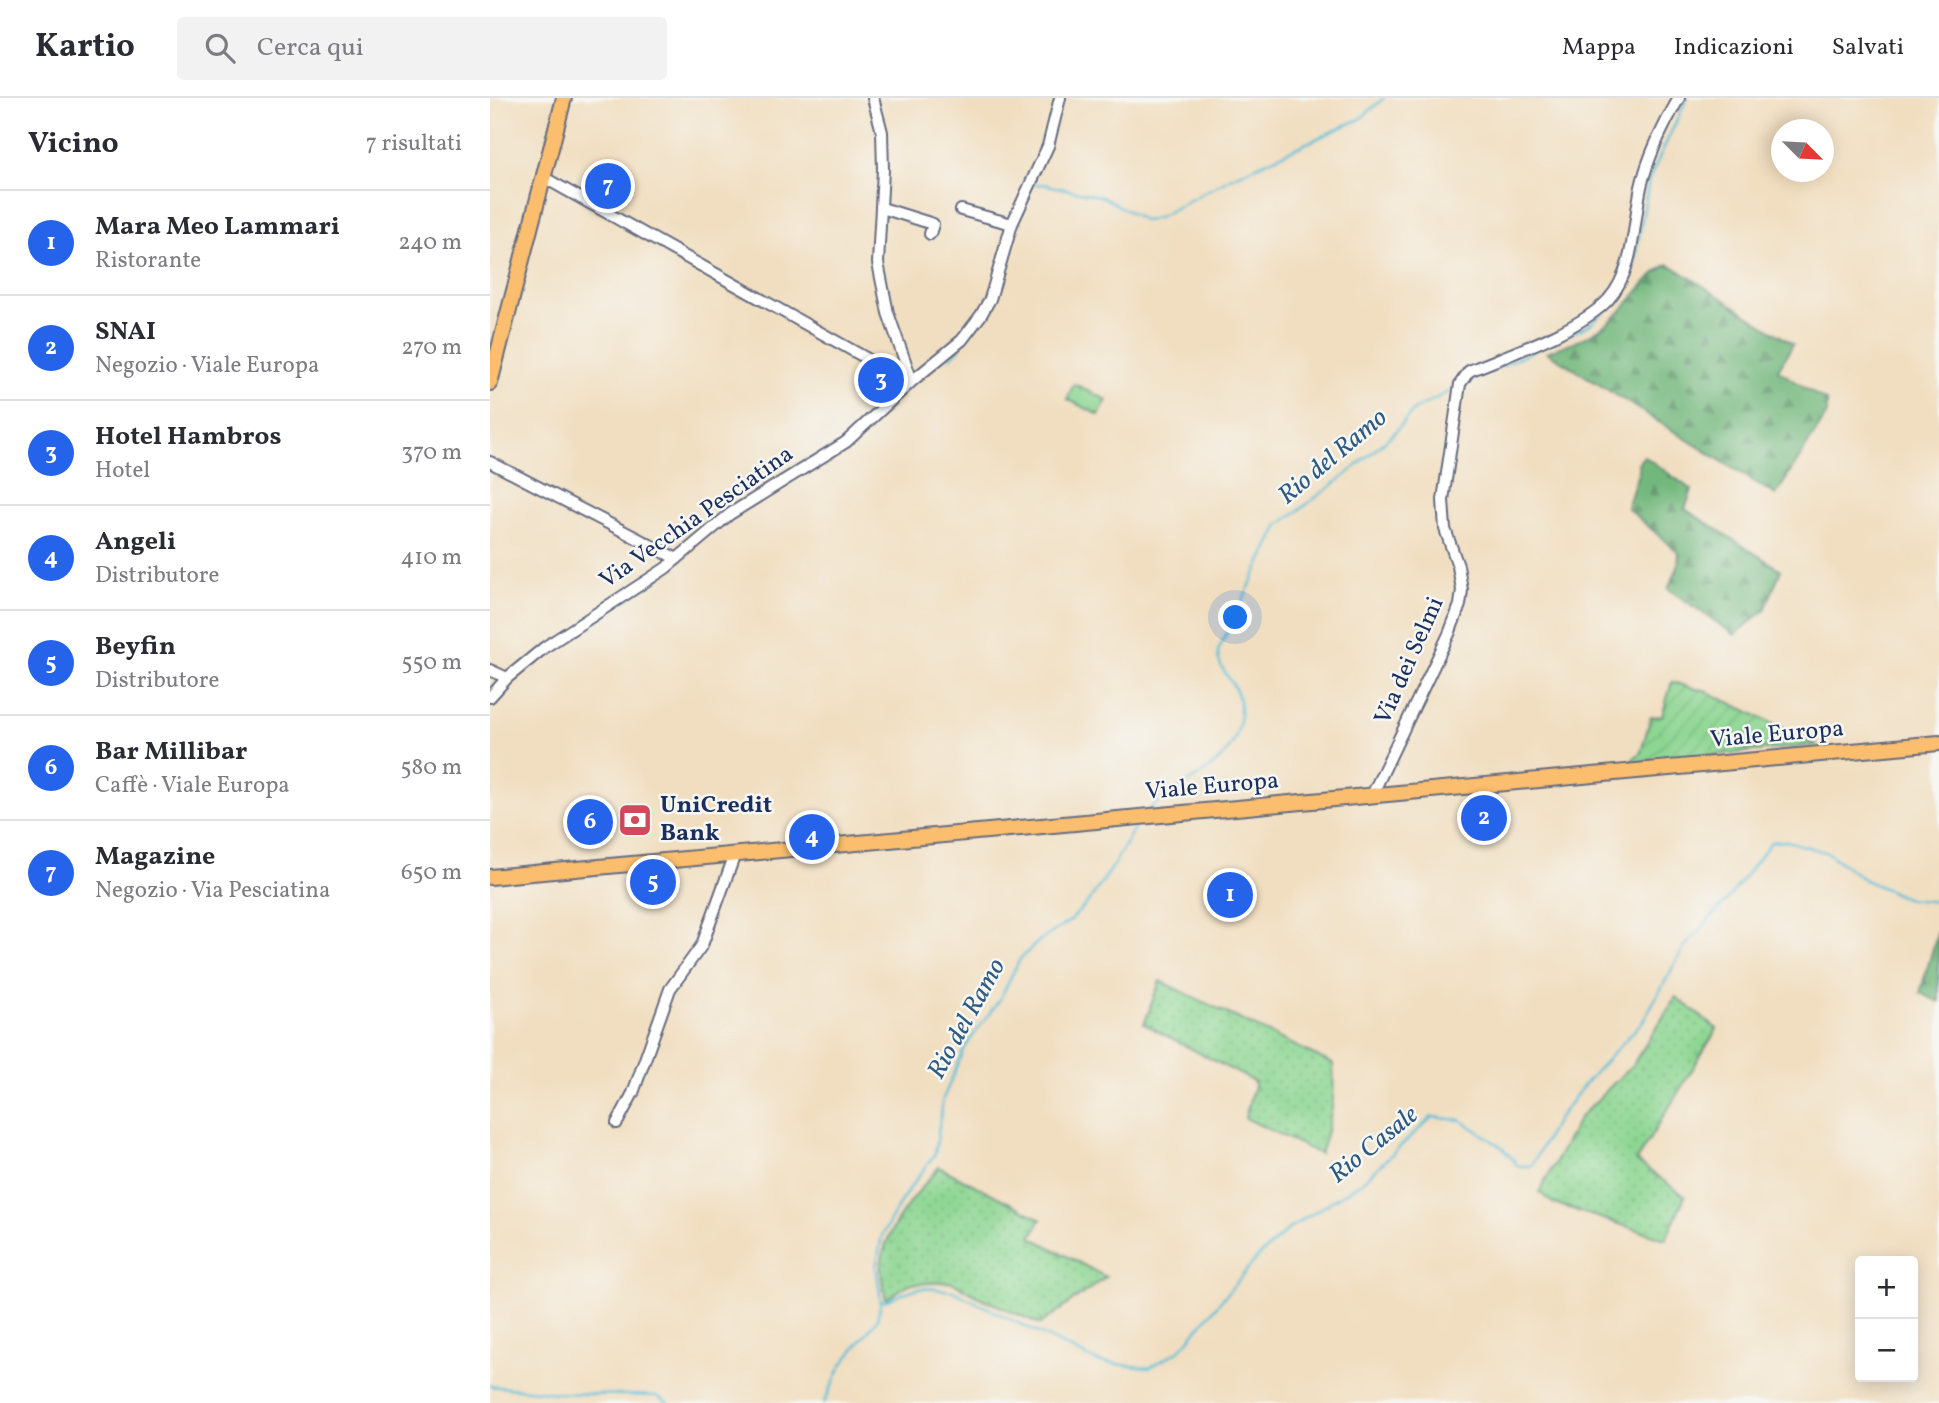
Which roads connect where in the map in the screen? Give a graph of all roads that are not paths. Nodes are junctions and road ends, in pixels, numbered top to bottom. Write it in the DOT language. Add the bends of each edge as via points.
graph roads {
  1 [pos="564,98"];
  2 [pos="873,98"];
  3 [pos="1060,98"];
  4 [pos="1679,98"];
  5 [pos="543,177"];
  6 [pos="882,208"];
  7 [pos="961,210"];
  8 [pos="1012,224"];
  9 [pos="930,234"];
  10 [pos="873,362"];
  11 [pos="912,381"];
  12 [pos="490,383"];
  13 [pos="490,462"];
  14 [pos="677,559"];
  15 [pos="490,670"];
  16 [pos="507,678"];
  17 [pos="490,697"];
  18 [pos="1939,743"];
  19 [pos="1372,795"];
  20 [pos="735,854"];
  21 [pos="490,877"];
  22 [pos="617,1123"];
  1 -- 5 [label="main road"];
  2 -- 6 [label="street" via="882,132"];
  3 -- 8 [label="street, Via Vecchia Pesciatina" via="1048,146"];
  4 -- 19 [label="street, Via dei Selmi" via="1647,166 1628,263 1608,299 1569,327 1469,372 1460,384 1443,500 1445,529 1462,590 1460,605"];
  5 -- 10 [label="street"];
  5 -- 12 [label="main road"];
  6 -- 9 [label="street" via="933,224"];
  6 -- 11 [label="street" via="878,263 888,313"];
  7 -- 8 [label="street"];
  8 -- 11 [label="street, Via Vecchia Pesciatina" via="996,284 981,315 962,340"];
  11 -- 14 [label="street, Via Vecchia Pesciatina" via="846,442 730,514"];
  13 -- 14 [label="street"];
  14 -- 16 [label="street, Via Vecchia Pesciatina" via="545,647"];
  15 -- 16 [label="street"];
  16 -- 17 [label="street, Via Vecchia Pesciatina"];
  18 -- 19 [label="main road, Viale Europa"];
  19 -- 20 [label="main road, Viale Europa"];
  20 -- 21 [label="main road, Viale Europa"];
  20 -- 22 [label="street" via="702,945 670,989 633,1093"];
}
